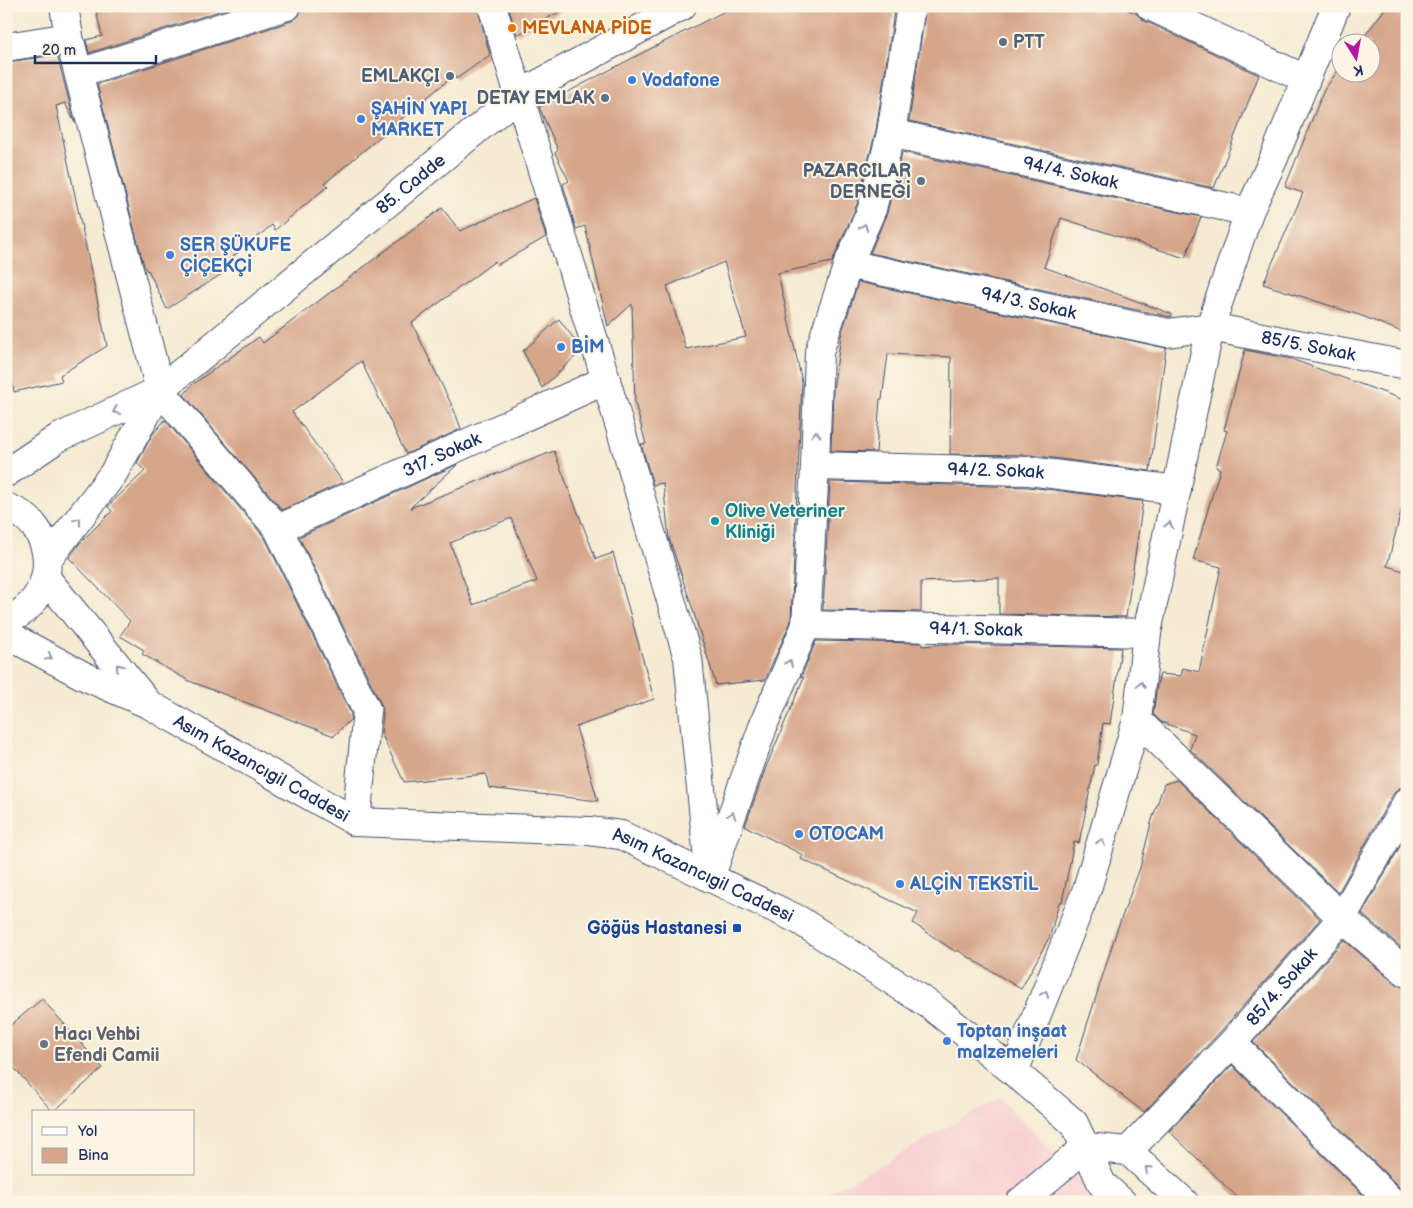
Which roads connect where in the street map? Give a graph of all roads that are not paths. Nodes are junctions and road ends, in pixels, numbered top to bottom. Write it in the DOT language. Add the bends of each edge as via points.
graph roads {
  1 [pos="64,6"];
  2 [pos="287,6"];
  3 [pos="492,6"];
  4 [pos="682,6"];
  5 [pos="911,6"];
  6 [pos="1150,6"];
  7 [pos="1336,6"];
  8 [pos="69,37"];
  9 [pos="6,48"];
  10 [pos="79,73"];
  11 [pos="1306,79"];
  12 [pos="520,94"];
  13 [pos="891,133"];
  14 [pos="1249,212"];
  15 [pos="848,264"];
  16 [pos="1210,327"];
  17 [pos="1407,366"];
  18 [pos="606,380"];
  19 [pos="160,390"];
  20 [pos="815,466"];
  21 [pos="6,473"];
  22 [pos="1176,490"];
  23 [pos="6,506"];
  24 [pos="278,528"];
  25 [pos="47,569"];
  26 [pos="6,620"];
  27 [pos="806,625"];
  28 [pos="1147,633"];
  29 [pos="6,634"];
  30 [pos="150,705"];
  31 [pos="1137,720"];
  32 [pos="1407,802"];
  33 [pos="356,822"];
  34 [pos="710,878"];
  35 [pos="1342,918"];
  36 [pos="1407,973"];
  37 [pos="1232,1043"];
  38 [pos="1014,1072"];
  39 [pos="1086,1147"];
  40 [pos="1128,1151"];
  41 [pos="1026,1200"];
  42 [pos="1122,1202"];
  43 [pos="1184,1202"];
  44 [pos="1392,1202"];
  1 -- 8 [label="street"];
  2 -- 10 [label="street"];
  3 -- 12 [label="street"];
  4 -- 12 [label="street, 85. Cadde"];
  5 -- 13 [label="street"];
  6 -- 11 [label="street"];
  7 -- 11 [label="street"];
  8 -- 9 [label="street"];
  8 -- 10 [label="street"];
  10 -- 19 [label="street"];
  11 -- 14 [label="street"];
  12 -- 18 [label="street"];
  12 -- 19 [label="street, 85. Cadde"];
  13 -- 14 [label="street, 94/4. Sokak"];
  15 -- 13 [label="street, one-way" via="872,209"];
  14 -- 16 [label="street"];
  15 -- 16 [label="street, 94/3. Sokak" via="1168,333"];
  20 -- 15 [label="street, one-way" via="819,352"];
  16 -- 17 [label="street, 85/5. Sokak"];
  16 -- 22 [label="street"];
  18 -- 24 [label="street, 317. Sokak"];
  18 -- 34 [label="street" via="688,658"];
  19 -- 21 [label="street, one-way" via="58,438"];
  19 -- 24 [label="street"];
  25 -- 19 [label="street, one-way" via="113,474"];
  20 -- 22 [label="street, 94/2. Sokak" via="1029,471"];
  20 -- 27 [label="street"];
  28 -- 22 [label="street, one-way"];
  23 -- 25 [label="street" via="34,525 44,541"];
  24 -- 33 [label="street" via="367,711"];
  25 -- 26 [label="street" via="38,596 25,610"];
  30 -- 25 [label="street, one-way"];
  27 -- 28 [label="street, 94/1. Sokak"];
  34 -- 27 [label="street, one-way" via="765,721"];
  31 -- 28 [label="street, one-way"];
  29 -- 30 [label="street, Asım Kazancıgil Caddesi, one-way" via="84,676"];
  30 -- 33 [label="street, Asım Kazancıgil Caddesi"];
  31 -- 35 [label="street"];
  38 -- 31 [label="street, one-way" via="1086,889"];
  32 -- 35 [label="street, 85/4. Sokak"];
  33 -- 34 [label="street, Asım Kazancıgil Caddesi" via="621,835"];
  34 -- 38 [label="street, Asım Kazancıgil Caddesi" via="799,920 931,1006"];
  35 -- 36 [label="street"];
  35 -- 37 [label="street, 85/4. Sokak"];
  37 -- 40 [label="street, 85/4. Sokak"];
  37 -- 44 [label="street"];
  38 -- 39 [label="street, Asım Kazancıgil Caddesi" via="1074,1124"];
  39 -- 40 [label="street"];
  39 -- 41 [label="street"];
  39 -- 42 [label="street, Asım Kazancıgil Caddesi" via="1102,1184"];
  43 -- 40 [label="street, one-way"];
}
